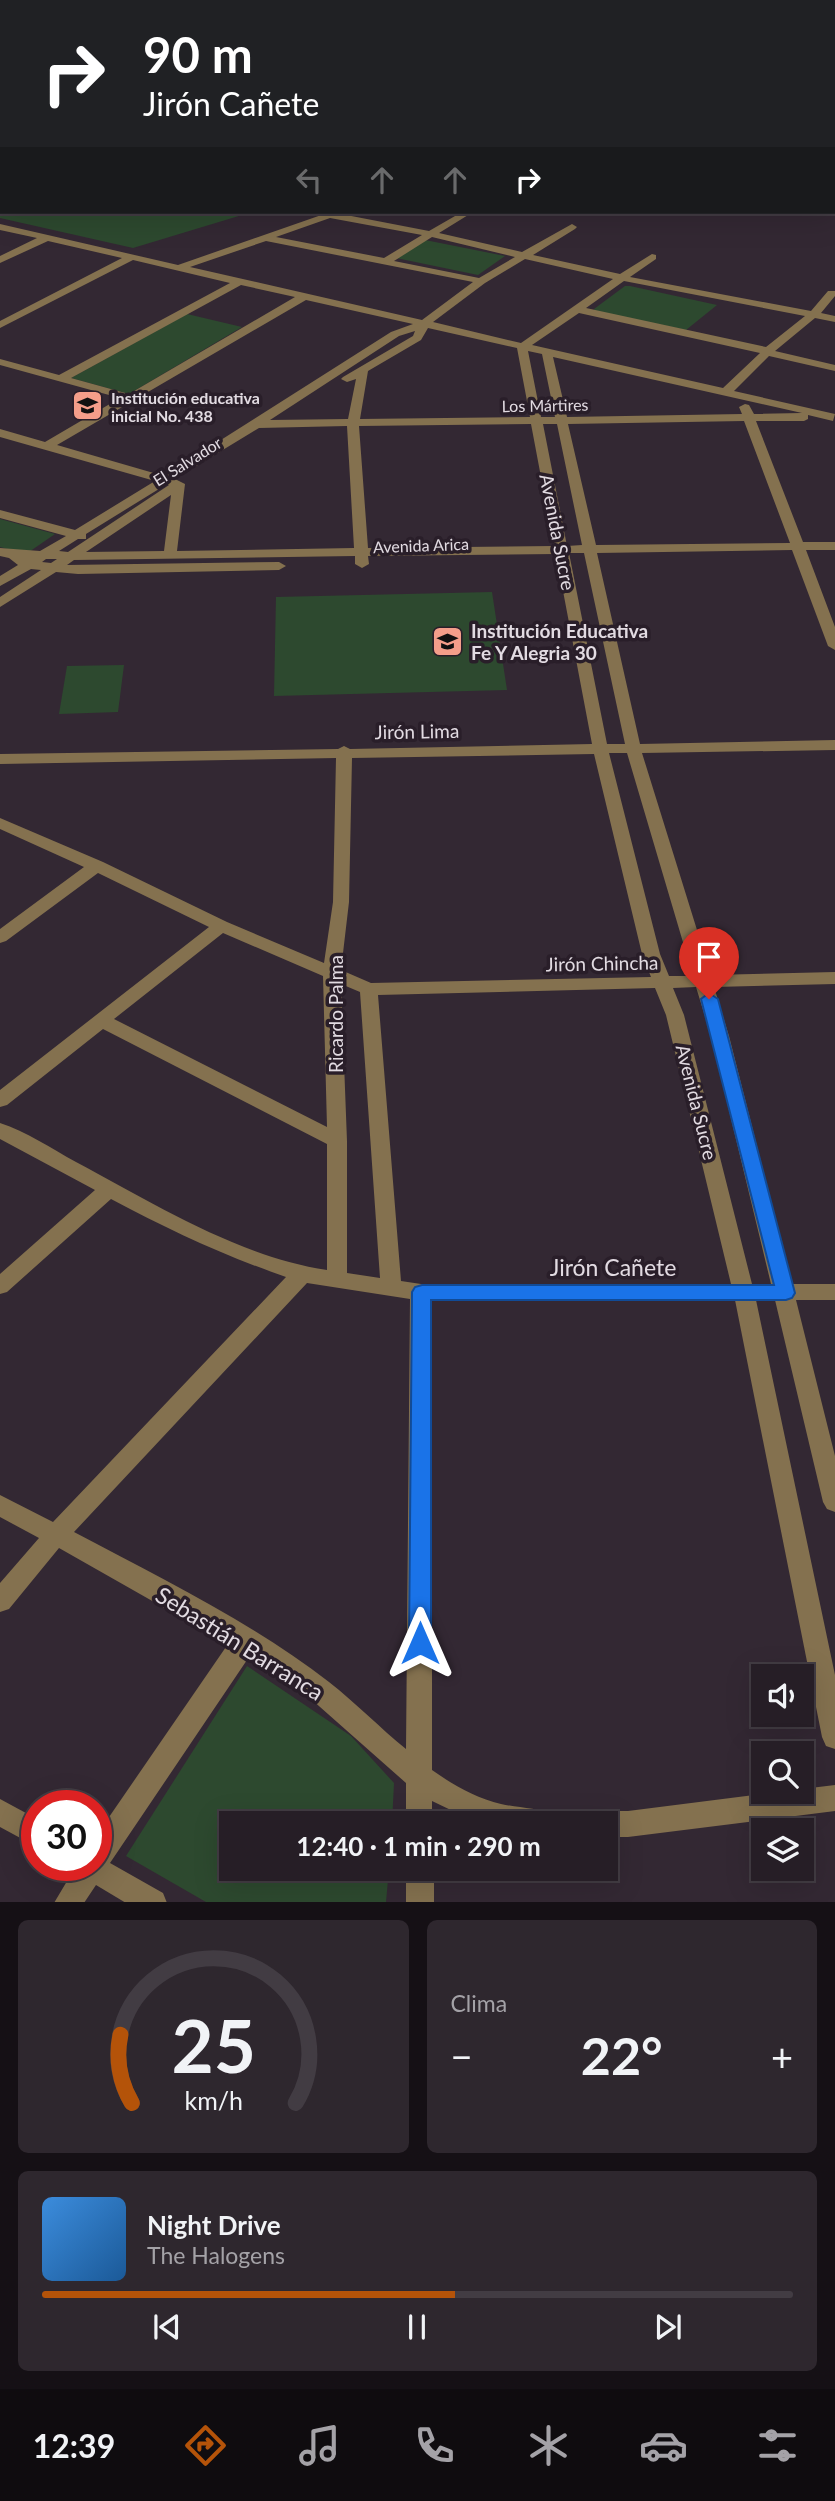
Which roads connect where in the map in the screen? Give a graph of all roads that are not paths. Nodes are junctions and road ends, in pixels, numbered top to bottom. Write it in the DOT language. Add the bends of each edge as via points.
graph roads {
  1 [pos="330,214"];
  2 [pos="338,214"];
  3 [pos="465,214"];
  4 [pos="0,227"];
  5 [pos="572,227"];
  6 [pos="430,234"];
  7 [pos="262,237"];
  8 [pos="46,238"];
  9 [pos="521,255"];
  10 [pos="132,257"];
  11 [pos="652,257"];
  12 [pos="0,260"];
  13 [pos="388,260"];
  14 [pos="178,268"];
  15 [pos="622,278"];
  16 [pos="481,281"];
  17 [pos="239,282"];
  18 [pos="832,293"];
  19 [pos="303,297"];
  20 [pos="578,309"];
  21 [pos="0,313"];
  22 [pos="814,314"];
  23 [pos="16,317"];
  24 [pos="835,319"];
  25 [pos="424,324"];
  26 [pos="0,326"];
  27 [pos="522,347"];
  28 [pos="767,351"];
  29 [pos="547,353"];
  30 [pos="0,362"];
  31 [pos="835,368"];
  32 [pos="363,369"];
  33 [pos="60,379"];
  34 [pos="725,393"];
  35 [pos="741,396"];
  36 [pos="131,398"];
  37 [pos="834,417"];
  38 [pos="749,418"];
  39 [pos="536,421"];
  40 [pos="562,421"];
  41 [pos="353,423"];
  42 [pos="278,424"];
  43 [pos="256,425"];
  44 [pos="0,433"];
  45 [pos="47,446"];
  46 [pos="165,479"];
  47 [pos="179,484"];
  48 [pos="0,514"];
  49 [pos="76,535"];
  50 [pos="96,540"];
  51 [pos="835,546"];
  52 [pos="799,551"];
  53 [pos="45,553"];
  54 [pos="6,554"];
  55 [pos="562,554"];
  56 [pos="591,554"];
  57 [pos="835,554"];
  58 [pos="170,555"];
  59 [pos="72,556"];
  60 [pos="362,558"];
  61 [pos="26,564"];
  62 [pos="53,569"];
  63 [pos="0,582"];
  64 [pos="0,603"];
  65 [pos="835,646"];
  66 [pos="835,745"];
  67 [pos="600,747"];
  68 [pos="633,747"];
  69 [pos="344,751"];
  70 [pos="0,759"];
  71 [pos="0,823"];
  72 [pos="97,866"];
  73 [pos="221,926"];
  74 [pos="0,937"];
  75 [pos="332,973"];
  76 [pos="835,978"];
  77 [pos="704,980"];
  78 [pos="661,983"];
  79 [pos="369,989"];
  80 [pos="101,1020"];
  81 [pos="0,1100"];
  82 [pos="0,1130"];
  83 [pos="337,1141"];
  84 [pos="108,1190"];
  85 [pos="302,1274"];
  86 [pos="337,1278"];
  87 [pos="0,1286"];
  88 [pos="391,1289"];
  89 [pos="422,1292"];
  90 [pos="835,1292"];
  91 [pos="744,1293"];
  92 [pos="786,1293"];
  93 [pos="835,1502"];
  94 [pos="0,1505"];
  95 [pos="56,1535"];
  96 [pos="0,1601"];
  97 [pos="245,1641"];
  98 [pos="835,1737"];
  99 [pos="419,1778"];
  100 [pos="835,1798"];
  101 [pos="419,1811"];
  102 [pos="483,1811"];
  103 [pos="0,1812"];
  104 [pos="21,1824"];
  105 [pos="618,1824"];
  106 [pos="112,1835"];
  107 [pos="112,1876"];
  108 [pos="81,1881"];
  109 [pos="420,1881"];
  110 [pos="68,1902"];
  111 [pos="153,1902"];
  112 [pos="420,1902"];
  1 -- 7 [label="street"];
  2 -- 6 [label="street"];
  3 -- 6 [label="street"];
  4 -- 8 [label="street"];
  5 -- 9 [label="street, El Salvador"];
  6 -- 9 [label="street"];
  6 -- 13 [label="street"];
  7 -- 13 [label="street"];
  7 -- 14 [label="street"];
  8 -- 10 [label="street"];
  8 -- 12 [label="street"];
  9 -- 15 [label="street"];
  9 -- 16 [label="street, El Salvador"];
  10 -- 14 [label="street"];
  10 -- 23 [label="street"];
  11 -- 15 [label="street"];
  13 -- 16 [label="street"];
  14 -- 17 [label="street"];
  15 -- 20 [label="street"];
  15 -- 22 [label="street"];
  16 -- 25 [label="street, El Salvador"];
  17 -- 19 [label="street"];
  17 -- 33 [label="street"];
  18 -- 22 [label="street"];
  19 -- 25 [label="street"];
  19 -- 36 [label="street"];
  20 -- 27 [label="street"];
  20 -- 28 [label="street"];
  21 -- 23 [label="street"];
  22 -- 24 [label="street"];
  22 -- 28 [label="street"];
  23 -- 26 [label="street"];
  25 -- 27 [label="street"];
  25 -- 32 [label="street, El Salvador" via="417,338"];
  25 -- 43 [label="street, El Salvador" via="395,334"];
  27 -- 29 [label="street"];
  27 -- 39 [label="street, Avenida Sucre"];
  28 -- 31 [label="street"];
  28 -- 34 [label="street"];
  29 -- 34 [label="street"];
  29 -- 40 [label="street, Avenida Sucre"];
  30 -- 33 [label="street"];
  32 -- 41 [label="street"];
  32 -- 42 [label="street, El Salvador"];
  33 -- 36 [label="street"];
  34 -- 35 [label="street"];
  35 -- 37 [label="street"];
  35 -- 38 [label="street"];
  36 -- 45 [label="street"];
  37 -- 38 [label="street, Los Mártires"];
  38 -- 40 [label="street, Los Mártires"];
  38 -- 52 [label="street"];
  39 -- 40 [label="street, Los Mártires"];
  39 -- 41 [label="street, Los Mártires"];
  39 -- 55 [label="street, Avenida Sucre"];
  40 -- 56 [label="street, Avenida Sucre"];
  41 -- 42 [label="street, Los Mártires"];
  41 -- 60 [label="street"];
  42 -- 43 [label="street, Los Mártires"];
  42 -- 47 [label="street, El Salvador"];
  43 -- 46 [label="street, El Salvador"];
  44 -- 45 [label="street"];
  45 -- 46 [label="street"];
  46 -- 47 [label="street"];
  46 -- 49 [label="street, El Salvador"];
  47 -- 50 [label="street, El Salvador"];
  47 -- 58 [label="street"];
  48 -- 49 [label="street"];
  49 -- 50 [label="street"];
  49 -- 53 [label="street, El Salvador"];
  50 -- 59 [label="street, El Salvador"];
  51 -- 52 [label="street, Avenida Arica"];
  52 -- 56 [label="street, Avenida Arica"];
  52 -- 57 [label="street, Avenida Arica"];
  52 -- 65 [label="street"];
  53 -- 54 [label="street, Avenida Arica"];
  53 -- 59 [label="street, Avenida Arica"];
  53 -- 61 [label="street, El Salvador"];
  54 -- 61 [label="street, Avenida Arica"];
  55 -- 56 [label="street, Avenida Arica"];
  55 -- 60 [label="street, Avenida Arica"];
  55 -- 67 [label="street, Avenida Sucre"];
  56 -- 68 [label="street, Avenida Sucre"];
  58 -- 59 [label="street, Avenida Arica"];
  58 -- 60 [label="street, Avenida Arica"];
  59 -- 62 [label="street, El Salvador"];
  60 -- 62 [label="street, Avenida Arica"];
  61 -- 62 [label="street, Avenida Arica"];
  61 -- 63 [label="street, El Salvador"];
  62 -- 64 [label="street, El Salvador"];
  66 -- 68 [label="street, Jirón Lima"];
  67 -- 68 [label="street, Jirón Lima"];
  67 -- 69 [label="street, Jirón Lima"];
  67 -- 78 [label="street, Avenida Sucre"];
  68 -- 77 [label="street, Avenida Sucre"];
  69 -- 70 [label="street, Jirón Lima"];
  69 -- 75 [label="street, Ricardo Palma" via="341,902"];
  71 -- 72 [label="street"];
  72 -- 73 [label="street"];
  72 -- 74 [label="street"];
  73 -- 75 [label="street"];
  73 -- 80 [label="street"];
  75 -- 79 [label="street"];
  75 -- 83 [label="street, Ricardo Palma"];
  76 -- 77 [label="street, Jirón Chincha"];
  77 -- 78 [label="street, Jirón Chincha"];
  77 -- 92 [label="street, Avenida Sucre"];
  78 -- 79 [label="street, Jirón Chincha"];
  78 -- 91 [label="street, Avenida Sucre" via="675,1015"];
  79 -- 88 [label="street, Ricardo Palma"];
  80 -- 81 [label="street"];
  80 -- 83 [label="street"];
  82 -- 84 [label="street, Jirón Cañete"];
  83 -- 86 [label="street, Ricardo Palma"];
  84 -- 85 [label="street, Jirón Cañete" via="235,1251"];
  84 -- 87 [label="street"];
  85 -- 86 [label="street, Jirón Cañete"];
  85 -- 95 [label="street"];
  86 -- 88 [label="street, Jirón Cañete"];
  88 -- 89 [label="street, Jirón Cañete"];
  89 -- 91 [label="street, Jirón Cañete"];
  89 -- 99 [label="street"];
  90 -- 92 [label="street, Jirón Cañete"];
  91 -- 92 [label="street, Jirón Cañete"];
  91 -- 98 [label="street, Avenida Sucre"];
  92 -- 93 [label="street, Avenida Sucre"];
  94 -- 95 [label="street, Sebastián Barranca"];
  95 -- 96 [label="street"];
  95 -- 97 [label="street, Sebastián Barranca"];
  97 -- 99 [label="street, Sebastián Barranca" via="342,1708"];
  97 -- 106 [label="street"];
  99 -- 101 [label="street"];
  99 -- 102 [label="street, Sebastián Barranca"];
  100 -- 105 [label="street"];
  103 -- 104 [label="street"];
  107 -- 111 [label="street"];
  108 -- 110 [label="street"];
  109 -- 112 [label="street"];
}
